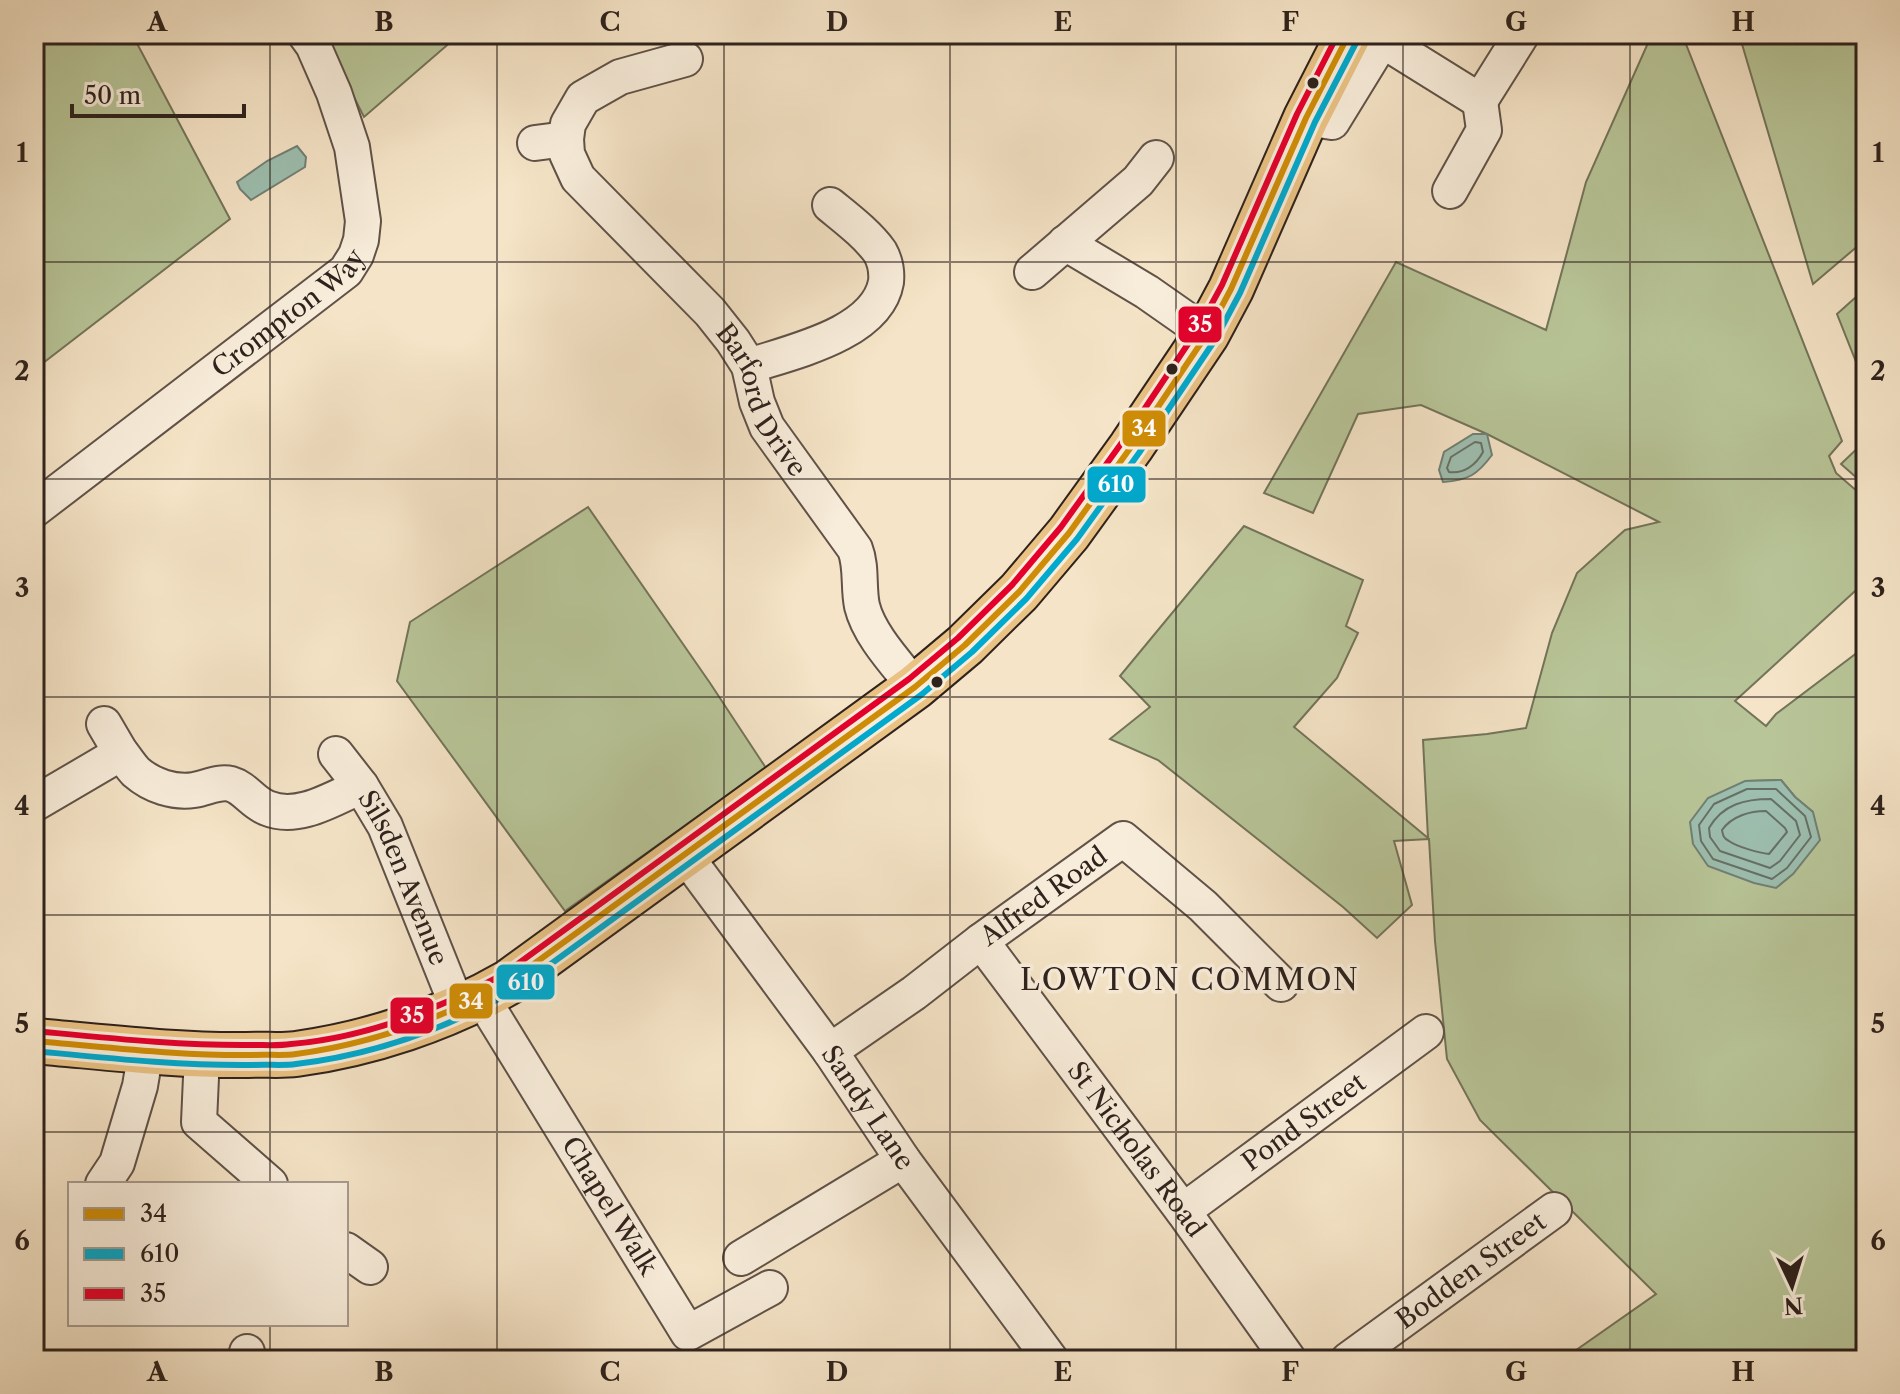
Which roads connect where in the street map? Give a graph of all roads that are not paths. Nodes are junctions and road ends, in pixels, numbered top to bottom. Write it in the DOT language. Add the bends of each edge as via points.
graph roads {
  1 [pos="305,34"];
  2 [pos="1522,34"];
  3 [pos="1372,36"];
  4 [pos="685,59"];
  5 [pos="1480,101"];
  6 [pos="1156,158"];
  7 [pos="1450,191"];
  8 [pos="830,205"];
  9 [pos="1065,243"];
  10 [pos="1032,272"];
  11 [pos="1207,334"];
  12 [pos="749,366"];
  13 [pos="34,510"];
  14 [pos="915,687"];
  15 [pos="104,724"];
  16 [pos="121,753"];
  17 [pos="336,754"];
  18 [pos="361,786"];
  19 [pos="34,804"];
  20 [pos="685,855"];
  21 [pos="981,941"];
  22 [pos="1281,984"];
  23 [pos="470,1003"];
  24 [pos="1426,1032"];
  25 [pos="34,1041"];
  26 [pos="144,1050"];
  27 [pos="830,1051"];
  28 [pos="202,1055"];
  29 [pos="903,1160"];
  30 [pos="104,1182"];
  31 [pos="268,1182"];
  32 [pos="1554,1210"];
  33 [pos="1183,1211"];
  34 [pos="741,1258"];
  35 [pos="770,1288"];
  36 [pos="1051,1360"];
  37 [pos="1289,1360"];
  38 [pos="1348,1360"];
  1 -- 13 [label="street, Crompton Way" via="334,93 352,147 363,221 356,255 346,271"];
  2 -- 5 [label="street"];
  3 -- 5 [label="street"];
  3 -- 11 [label="main road" via="1306,118"];
  4 -- 12 [label="street, Barford Drive" via="620,77 583,98 551,141 567,154 578,178 710,312"];
  5 -- 7 [label="street" via="1484,130"];
  6 -- 9 [label="street" via="1138,181"];
  8 -- 12 [label="street" via="885,262 882,295 864,319 837,335"];
  9 -- 10 [label="street"];
  9 -- 11 [label="street"];
  11 -- 14 [label="main road" via="1069,533 965,645"];
  12 -- 14 [label="street, Barford Drive" via="767,427 855,549 869,624"];
  14 -- 20 [label="main road"];
  15 -- 16 [label="street"];
  16 -- 18 [label="street" via="155,784 175,791 233,785 278,812 311,808"];
  16 -- 19 [label="street"];
  17 -- 18 [label="street, Silsden Avenue"];
  18 -- 23 [label="street, Silsden Avenue"];
  20 -- 23 [label="main road" via="509,982"];
  20 -- 27 [label="street, Sandy Lane"];
  21 -- 22 [label="street, Alfred Road" via="1123,839 1203,906"];
  21 -- 27 [label="street, Alfred Road"];
  21 -- 33 [label="street, St Nicholas Road"];
  23 -- 28 [label="main road" via="342,1045 294,1054"];
  23 -- 35 [label="street, Chapel Walk" via="688,1333"];
  24 -- 33 [label="street, Pond Street"];
  25 -- 26 [label="main road"];
  26 -- 28 [label="main road"];
  26 -- 30 [label="street" via="140,1086 117,1163"];
  27 -- 29 [label="street, Sandy Lane"];
  28 -- 31 [label="street" via="199,1122"];
  29 -- 34 [label="street"];
  29 -- 36 [label="street, Sandy Lane"];
  32 -- 38 [label="street, Bodden Street"];
  33 -- 37 [label="street, St Nicholas Road"];
}
